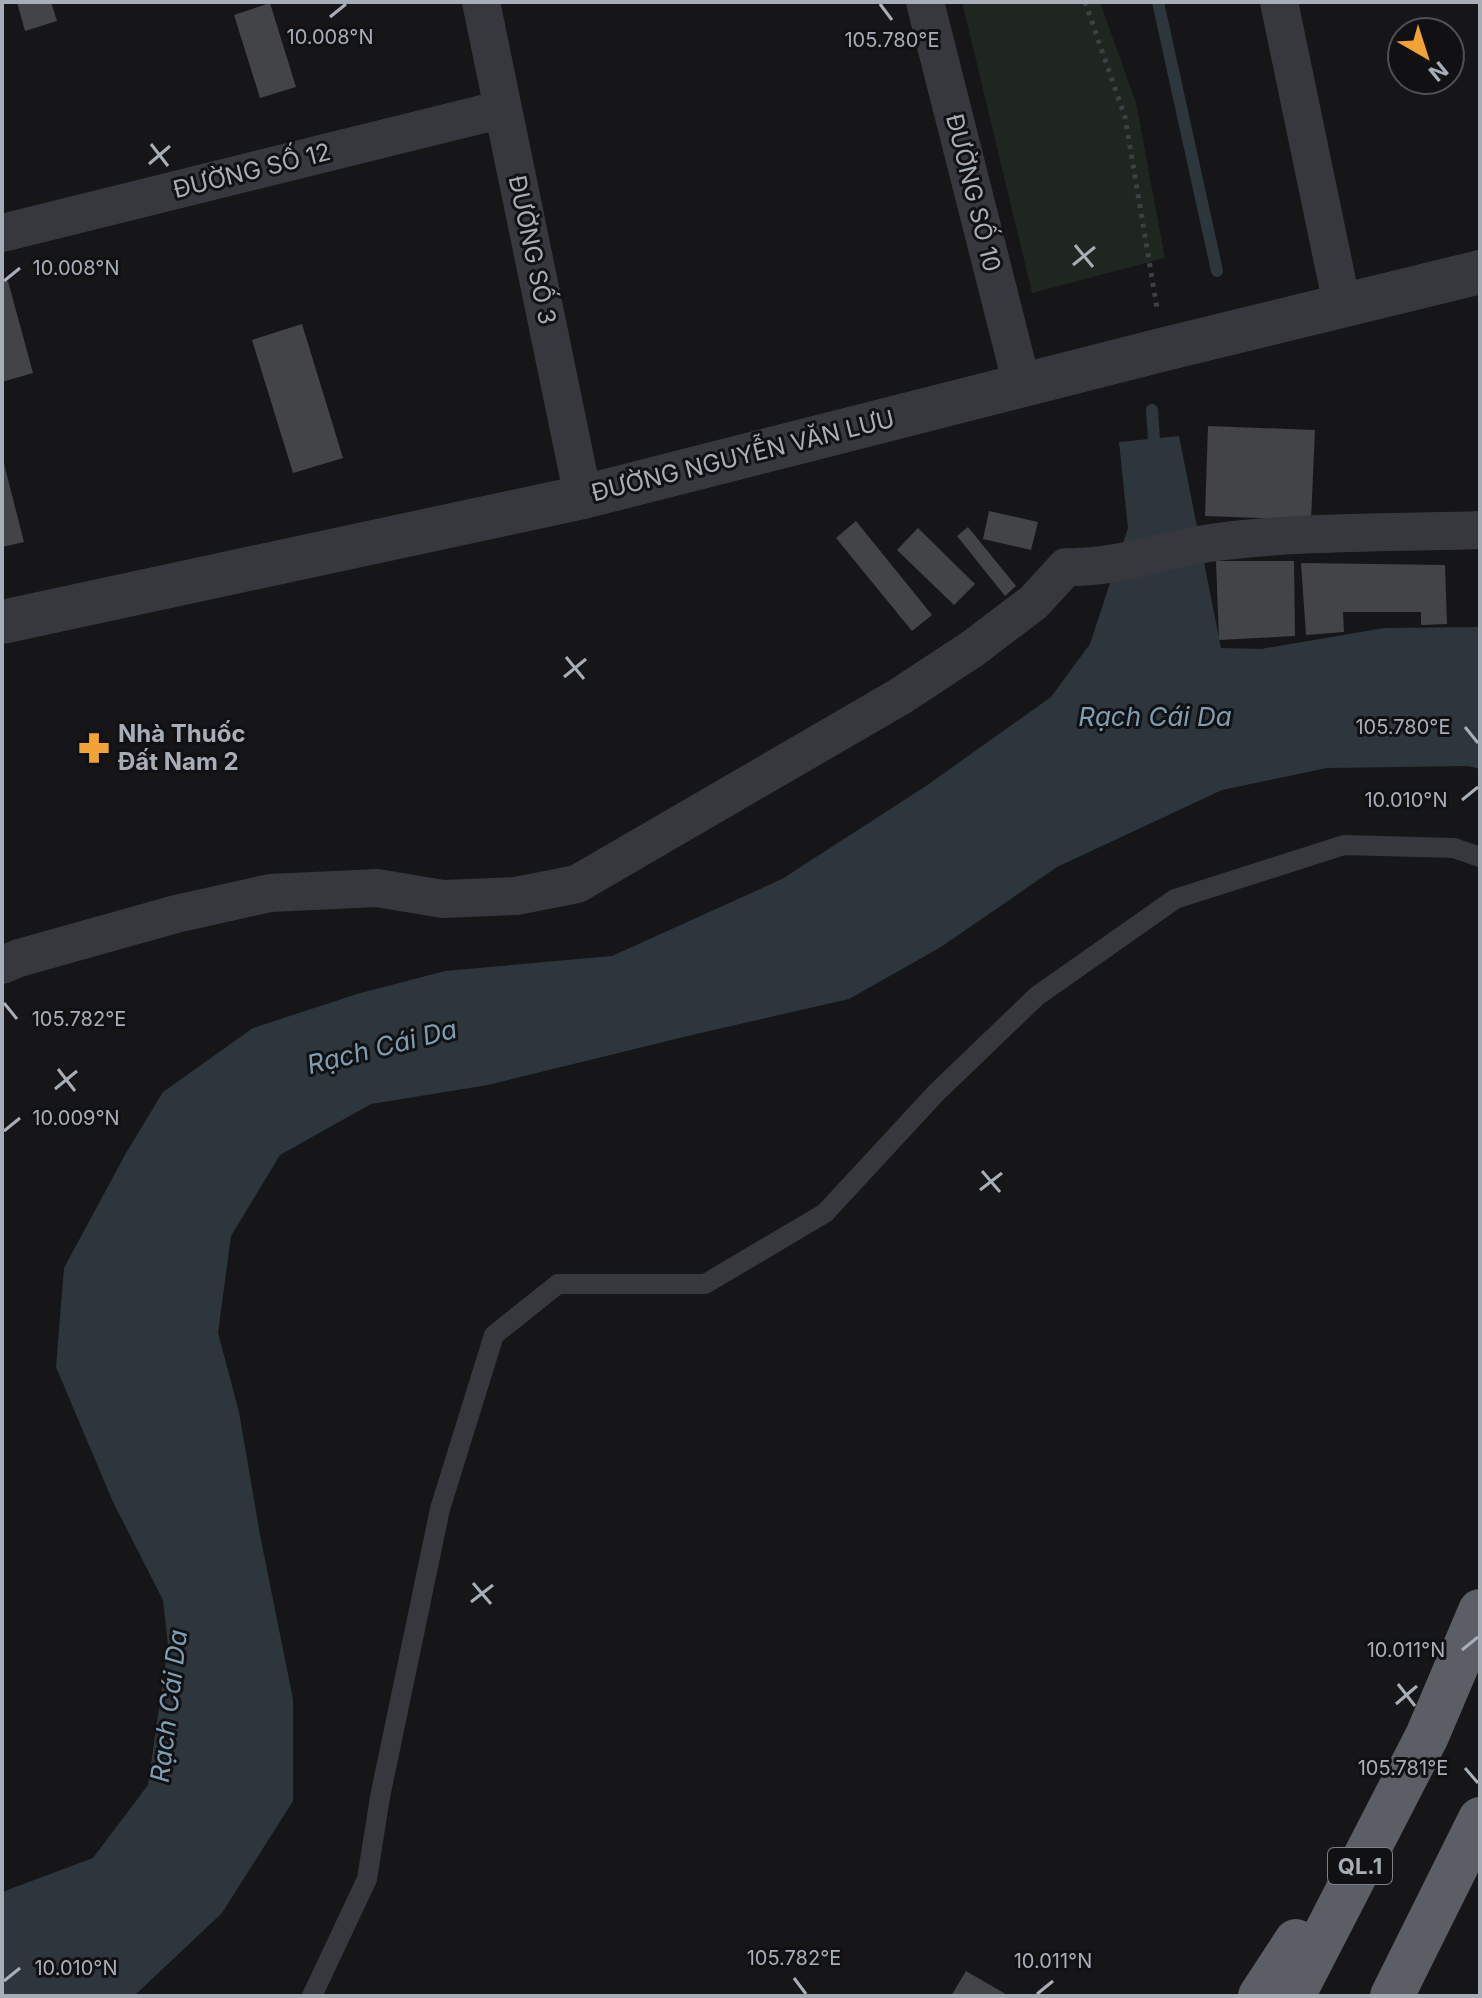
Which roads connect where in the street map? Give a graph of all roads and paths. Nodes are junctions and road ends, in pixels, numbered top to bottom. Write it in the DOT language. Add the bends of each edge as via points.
graph roads {
  1 [pos="481,2"];
  2 [pos="925,2"];
  3 [pos="1085,2"];
  4 [pos="1279,2"];
  5 [pos="503,109"];
  6 [pos="2,233"];
  7 [pos="1480,272"];
  8 [pos="1342,305"];
  9 [pos="1165,349"];
  10 [pos="1022,385"];
  11 [pos="583,497"];
  12 [pos="1480,530"];
  13 [pos="2,622"];
  14 [pos="1480,857"];
  15 [pos="2,965"];
  16 [pos="1480,1611"];
  17 [pos="1427,1736"];
  18 [pos="1480,1819"];
  19 [pos="1480,1826"];
  20 [pos="312,1996"];
  21 [pos="1260,1996"];
  22 [pos="1293,1996"];
  23 [pos="1392,1996"];
  24 [pos="1403,1996"];
  1 -- 5 [label="street, ĐƯỜNG SỐ 3"];
  2 -- 10 [label="street, ĐƯỜNG SỐ 10"];
  3 -- 9 [label="path" via="1125,117"];
  4 -- 8 [label="street"];
  5 -- 6 [label="street, ĐƯỜNG SỐ 12"];
  5 -- 11 [label="street, ĐƯỜNG SỐ 3"];
  7 -- 8 [label="street, ĐƯỜNG NGUYỄN VĂN LƯU"];
  8 -- 9 [label="street, ĐƯỜNG NGUYỄN VĂN LƯU"];
  9 -- 10 [label="street, ĐƯỜNG NGUYỄN VĂN LƯU"];
  10 -- 11 [label="street, ĐƯỜNG NGUYỄN VĂN LƯU"];
  11 -- 13 [label="street, ĐƯỜNG NGUYỄN VĂN LƯU"];
  12 -- 15 [label="street" via="1215,542 1093,568 1066,567 1034,602 899,697 577,884 516,896 443,899 377,888 270,893 176,914"];
  14 -- 20 [label="lane" via="1454,848 1344,845 1175,899 1037,996 936,1093 825,1213 705,1284 558,1284 494,1335 440,1509 367,1879"];
  16 -- 17 [label="highway, QL.1"];
  17 -- 21 [label="highway"];
  17 -- 22 [label="highway, QL.1"];
  18 -- 23 [label="highway"];
  19 -- 24 [label="highway"];
}
